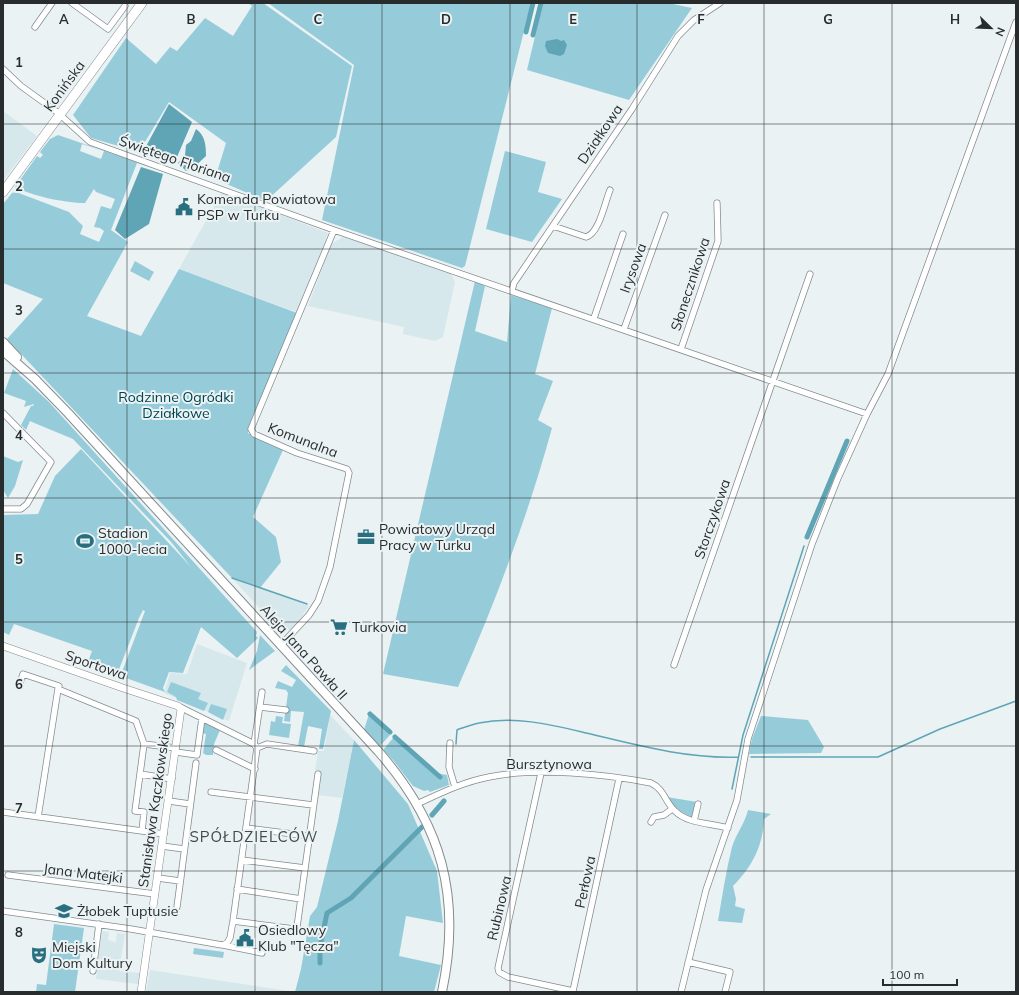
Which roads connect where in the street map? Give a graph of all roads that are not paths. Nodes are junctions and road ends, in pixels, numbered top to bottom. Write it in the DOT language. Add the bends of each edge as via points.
graph roads {
  1 [pos="52,3"];
  2 [pos="72,3"];
  3 [pos="142,3"];
  4 [pos="720,3"];
  5 [pos="124,6"];
  6 [pos="1016,22"];
  7 [pos="35,27"];
  8 [pos="3,69"];
  9 [pos="60,115"];
  10 [pos="6,188"];
  11 [pos="610,190"];
  12 [pos="3,196"];
  13 [pos="717,203"];
  14 [pos="665,215"];
  15 [pos="553,226"];
  16 [pos="334,230"];
  17 [pos="623,234"];
  18 [pos="810,274"];
  19 [pos="509,289"];
  20 [pos="594,318"];
  21 [pos="624,329"];
  22 [pos="5,345"];
  23 [pos="681,349"];
  24 [pos="772,382"];
  25 [pos="3,414"];
  26 [pos="868,414"];
  27 [pos="3,509"];
  28 [pos="3,646"];
  29 [pos="280,646"];
  30 [pos="674,664"];
  31 [pos="19,686"];
  32 [pos="57,691"];
  33 [pos="262,692"];
  34 [pos="180,707"];
  35 [pos="260,707"];
  36 [pos="286,710"];
  37 [pos="202,718"];
  38 [pos="450,743"];
  39 [pos="144,744"];
  40 [pos="256,746"];
  41 [pos="176,750"];
  42 [pos="216,750"];
  43 [pos="314,751"];
  44 [pos="196,763"];
  45 [pos="255,769"];
  46 [pos="541,773"];
  47 [pos="140,774"];
  48 [pos="318,774"];
  49 [pos="172,779"];
  50 [pos="619,779"];
  51 [pos="455,786"];
  52 [pos="211,792"];
  53 [pos="251,796"];
  54 [pos="169,801"];
  55 [pos="190,804"];
  56 [pos="313,804"];
  57 [pos="417,804"];
  58 [pos="698,804"];
  59 [pos="672,809"];
  60 [pos="3,812"];
  61 [pos="38,817"];
  62 [pos="694,820"];
  63 [pos="651,822"];
  64 [pos="246,828"];
  65 [pos="728,828"];
  66 [pos="142,831"];
  67 [pos="164,834"];
  68 [pos="309,836"];
  69 [pos="162,846"];
  70 [pos="184,849"];
  71 [pos="242,860"];
  72 [pos="305,868"];
  73 [pos="8,875"];
  74 [pos="158,878"];
  75 [pos="180,881"];
  76 [pos="237,889"];
  77 [pos="155,894"];
  78 [pos="301,898"];
  79 [pos="176,906"];
  80 [pos="3,911"];
  81 [pos="233,921"];
  82 [pos="99,924"];
  83 [pos="150,932"];
  84 [pos="222,945"];
  85 [pos="262,952"];
  86 [pos="688,962"];
  87 [pos="92,972"];
  88 [pos="573,991"];
  89 [pos="141,992"];
  90 [pos="442,992"];
  91 [pos="681,992"];
  92 [pos="725,992"];
  1 -- 7 [label="street"];
  2 -- 5 [label="street" via="108,29"];
  3 -- 9 [label="main road, Konińska"];
  4 -- 15 [label="street, Działkowa" via="694,20 678,36"];
  6 -- 26 [label="street" via="888,374"];
  8 -- 9 [label="street, Świętego Floriana"];
  9 -- 10 [label="main road, Konińska"];
  9 -- 16 [label="street, Świętego Floriana" via="90,142"];
  10 -- 12 [label="main road, Konińska"];
  11 -- 15 [label="street" via="596,230 590,236 586,237"];
  13 -- 23 [label="street, Słonecznikowa" via="718,241"];
  14 -- 21 [label="street, Irysowa"];
  15 -- 19 [label="street, Działkowa"];
  16 -- 19 [label="street"];
  16 -- 29 [label="street, Komunalna" via="251,429 254,434 297,453 347,469 349,472 330,567 318,601 309,615"];
  17 -- 20 [label="street"];
  18 -- 24 [label="street, Storczykowa"];
  19 -- 20 [label="street"];
  20 -- 21 [label="street"];
  21 -- 23 [label="street"];
  22 -- 29 [label="main road, Aleja Jana Pawła II"];
  23 -- 24 [label="street"];
  24 -- 26 [label="street"];
  24 -- 30 [label="street, Storczykowa"];
  25 -- 27 [label="street" via="51,462 27,504 21,509"];
  26 -- 65 [label="street" via="838,478 809,551 748,739 737,800"];
  28 -- 34 [label="street, Sportowa"];
  29 -- 57 [label="main road, Aleja Jana Pawła II" via="388,763"];
  31 -- 32 [label="street" via="23,674 59,686"];
  32 -- 39 [label="street" via="136,721"];
  32 -- 61 [label="street"];
  33 -- 35 [label="street"];
  34 -- 37 [label="street"];
  34 -- 41 [label="street, Stanisława Kączkowskiego"];
  35 -- 36 [label="street"];
  35 -- 40 [label="street"];
  37 -- 40 [label="street"];
  37 -- 41 [label="street" via="197,756"];
  38 -- 51 [label="street" via="448,767"];
  39 -- 41 [label="street"];
  39 -- 47 [label="street"];
  40 -- 43 [label="street" via="267,744"];
  40 -- 45 [label="street"];
  41 -- 49 [label="street, Stanisława Kączkowskiego"];
  42 -- 45 [label="street"];
  44 -- 55 [label="street"];
  45 -- 53 [label="street"];
  46 -- 50 [label="street, Bursztynowa" via="573,773"];
  46 -- 51 [label="street, Bursztynowa" via="495,776"];
  46 -- 88 [label="street, Rubinowa" via="498,968 503,976"];
  47 -- 49 [label="street"];
  47 -- 66 [label="street" via="135,811 144,812"];
  48 -- 56 [label="street"];
  49 -- 54 [label="street, Stanisława Kączkowskiego"];
  50 -- 59 [label="street, Bursztynowa" via="657,786"];
  50 -- 88 [label="street, Perłowa"];
  51 -- 57 [label="street, Bursztynowa"];
  52 -- 53 [label="street"];
  53 -- 56 [label="street"];
  53 -- 64 [label="street"];
  54 -- 55 [label="street"];
  54 -- 67 [label="street, Stanisława Kączkowskiego"];
  55 -- 70 [label="street"];
  56 -- 68 [label="street"];
  57 -- 90 [label="main road, Aleja Jana Pawła II" via="438,850 448,892 449,945"];
  58 -- 62 [label="street"];
  59 -- 62 [label="street, Bursztynowa" via="684,818"];
  59 -- 63 [label="street" via="664,815 654,817"];
  60 -- 61 [label="street"];
  61 -- 66 [label="street"];
  62 -- 65 [label="street, Bursztynowa"];
  64 -- 68 [label="street"];
  64 -- 71 [label="street"];
  65 -- 86 [label="street" via="706,890"];
  66 -- 67 [label="street"];
  67 -- 69 [label="street, Stanisława Kączkowskiego"];
  68 -- 72 [label="street"];
  69 -- 70 [label="street"];
  69 -- 74 [label="street, Stanisława Kączkowskiego"];
  70 -- 75 [label="street"];
  71 -- 72 [label="street"];
  71 -- 76 [label="street"];
  72 -- 78 [label="street"];
  73 -- 77 [label="street, Jana Matejki"];
  74 -- 75 [label="street"];
  74 -- 77 [label="street, Stanisława Kączkowskiego"];
  75 -- 79 [label="street"];
  76 -- 78 [label="street"];
  76 -- 81 [label="street"];
  77 -- 83 [label="street, Stanisława Kączkowskiego"];
  78 -- 81 [label="street" via="297,927 294,929"];
  80 -- 82 [label="street"];
  81 -- 84 [label="street" via="229,941"];
  82 -- 83 [label="street"];
  82 -- 87 [label="street"];
  83 -- 84 [label="street"];
  83 -- 89 [label="street, Stanisława Kączkowskiego"];
  84 -- 85 [label="street"];
  86 -- 91 [label="street"];
  86 -- 92 [label="street" via="730,972"];
}
